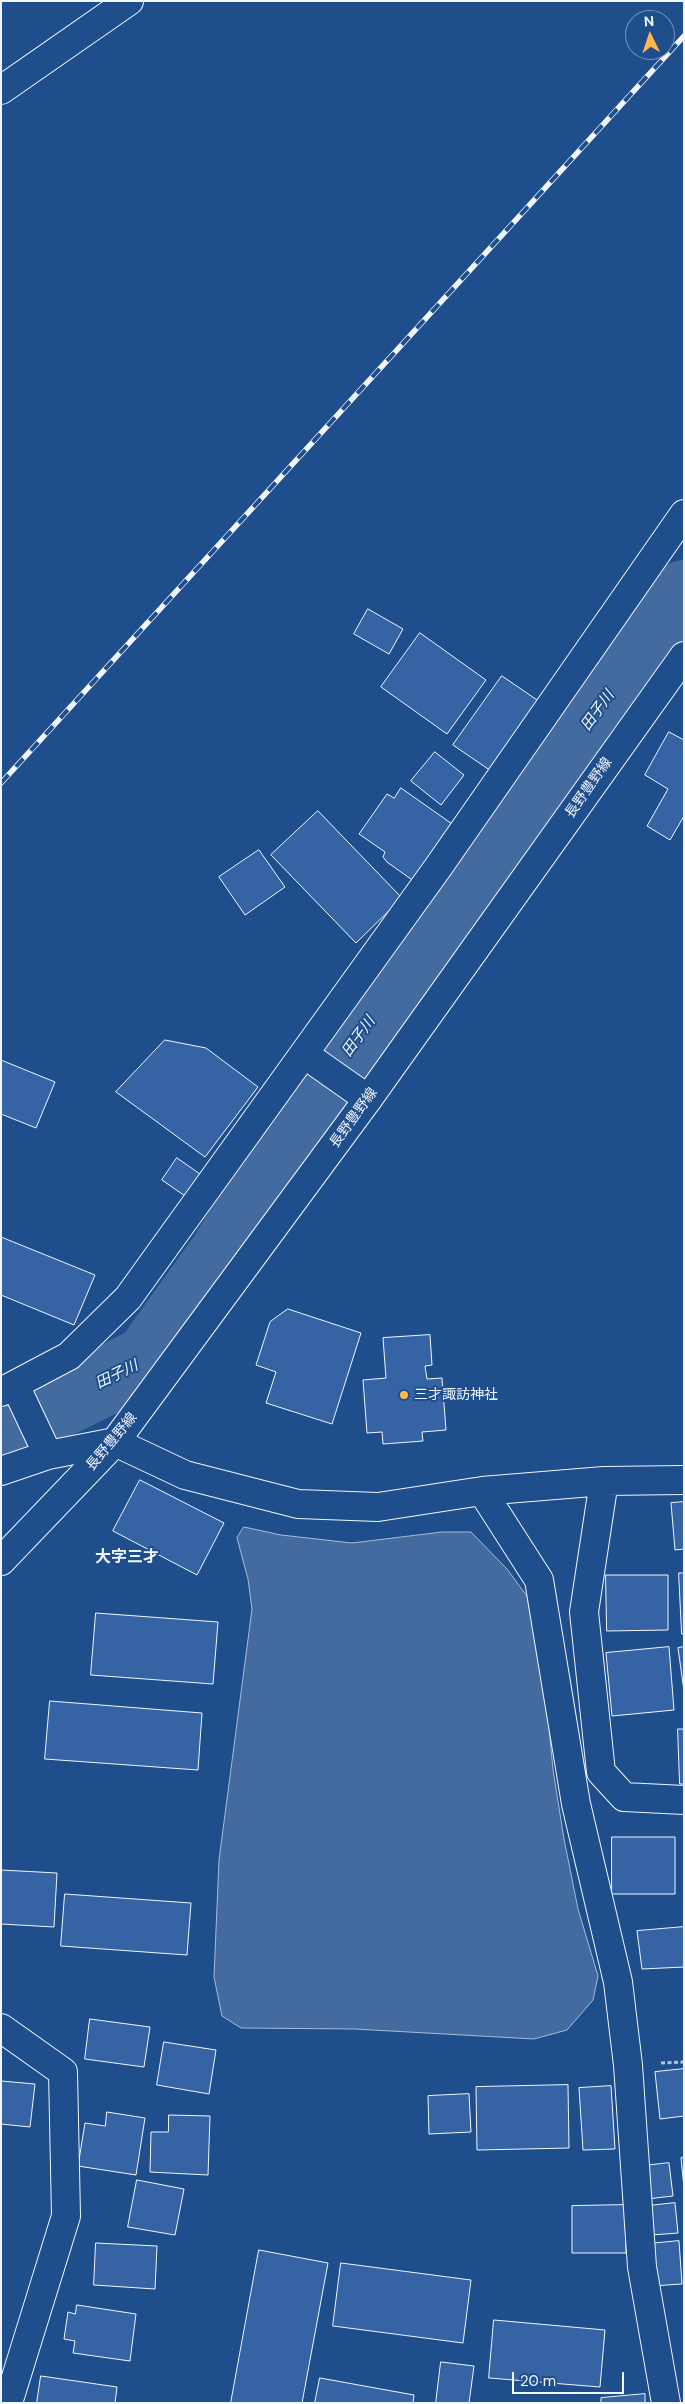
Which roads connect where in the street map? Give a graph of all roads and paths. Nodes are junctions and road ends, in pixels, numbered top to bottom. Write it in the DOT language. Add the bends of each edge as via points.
graph roads {
  1 [pos="129,1"];
  2 [pos="1,90"];
  3 [pos="684,514"];
  4 [pos="682,663"];
  5 [pos="309,1057"];
  6 [pos="364,1097"];
  7 [pos="11,1388"];
  8 [pos="115,1442"];
  9 [pos="47,1453"];
  10 [pos="1,1471"];
  11 [pos="684,1480"];
  12 [pos="604,1481"];
  13 [pos="482,1491"];
  14 [pos="1,1561"];
  15 [pos="684,1800"];
  16 [pos="1,2028"];
  17 [pos="8,2403"];
  18 [pos="666,2403"];
  1 -- 2 [label="street"];
  3 -- 5 [label="street"];
  4 -- 6 [label="street, 長野豊野線"];
  5 -- 6 [label="street"];
  5 -- 7 [label="street" via="128,1298 70,1356"];
  6 -- 8 [label="street, 長野豊野線"];
  7 -- 9 [label="street"];
  8 -- 9 [label="street"];
  8 -- 13 [label="street" via="185,1475 298,1504 378,1507"];
  8 -- 14 [label="street, 長野豊野線"];
  9 -- 10 [label="street"];
  11 -- 12 [label="street"];
  12 -- 13 [label="street"];
  12 -- 15 [label="street" via="584,1612 600,1772 624,1797"];
  13 -- 18 [label="street" via="539,1580 576,1804 618,1982 628,2065 642,2267"];
  16 -- 17 [label="street" via="63,2072 66,2216"];
}
